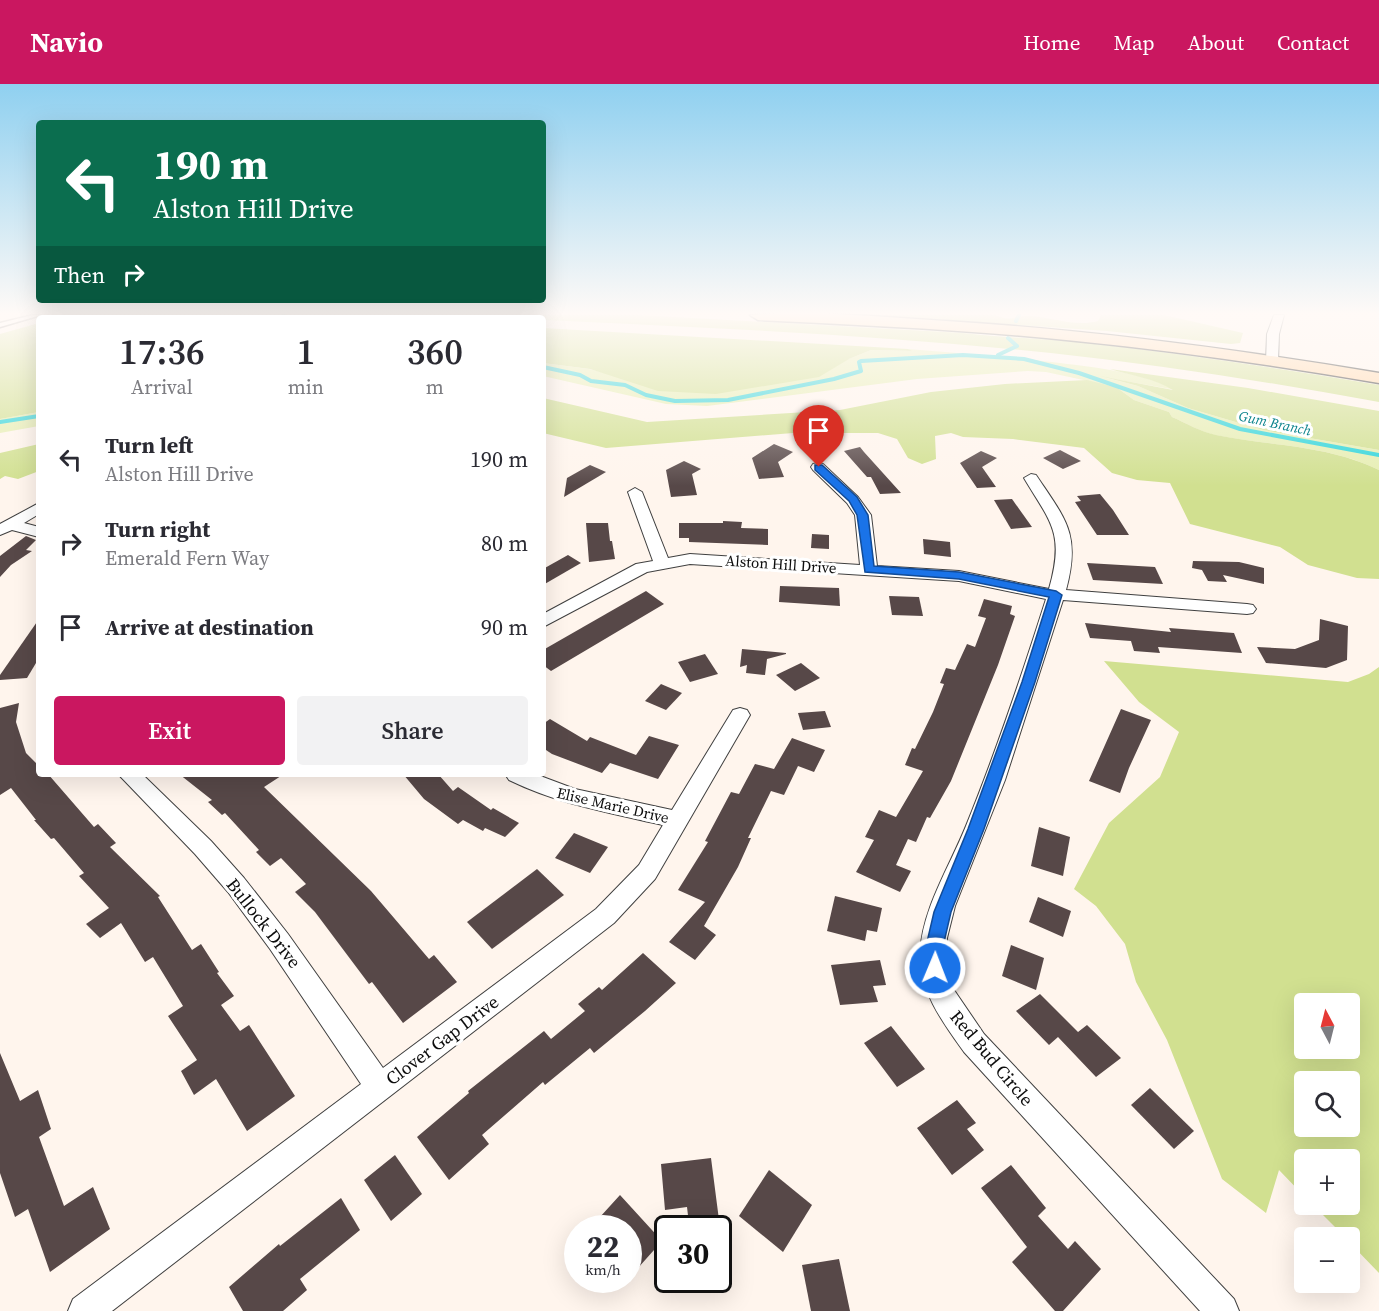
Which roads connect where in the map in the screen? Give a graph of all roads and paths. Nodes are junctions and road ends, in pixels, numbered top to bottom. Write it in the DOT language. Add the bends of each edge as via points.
graph roads {
  1 [pos="1343,372"];
  2 [pos="1379,378"];
  3 [pos="819,467"];
  4 [pos="1031,478"];
  5 [pos="635,492"];
  6 [pos="36,510"];
  7 [pos="5,527"];
  8 [pos="36,532"];
  9 [pos="662,563"];
  10 [pos="869,570"];
  11 [pos="1056,595"];
  12 [pos="1247,609"];
  13 [pos="546,619"];
  14 [pos="740,715"];
  15 [pos="132,777"];
  16 [pos="521,777"];
  17 [pos="678,820"];
  18 [pos="380,1087"];
  19 [pos="86,1311"];
  20 [pos="1222,1311"];
  1 -- 2 [label="main road"];
  3 -- 10 [label="street" via="863,515"];
  4 -- 11 [label="street, Red Bud Circle" via="1066,544"];
  5 -- 9 [label="street"];
  6 -- 7 [label="street"];
  7 -- 8 [label="street"];
  9 -- 10 [label="street, Alston Hill Drive" via="690,559"];
  9 -- 13 [label="street, Alston Hill Drive" via="642,568"];
  10 -- 11 [label="street, Alston Hill Drive" via="959,576"];
  11 -- 12 [label="street, Alston Hill Drive"];
  11 -- 20 [label="street, Red Bud Circle" via="1000,761 939,922 933,955 937,980 955,1017 974,1042"];
  14 -- 17 [label="street, Clover Gap Drive"];
  15 -- 18 [label="street, Bullock Drive" via="213,858 259,914"];
  16 -- 17 [label="street, Elise Marie Drive" via="539,787 588,802"];
  17 -- 18 [label="street, Clover Gap Drive" via="647,872 605,916"];
  18 -- 19 [label="street, Clover Gap Drive"];
}
